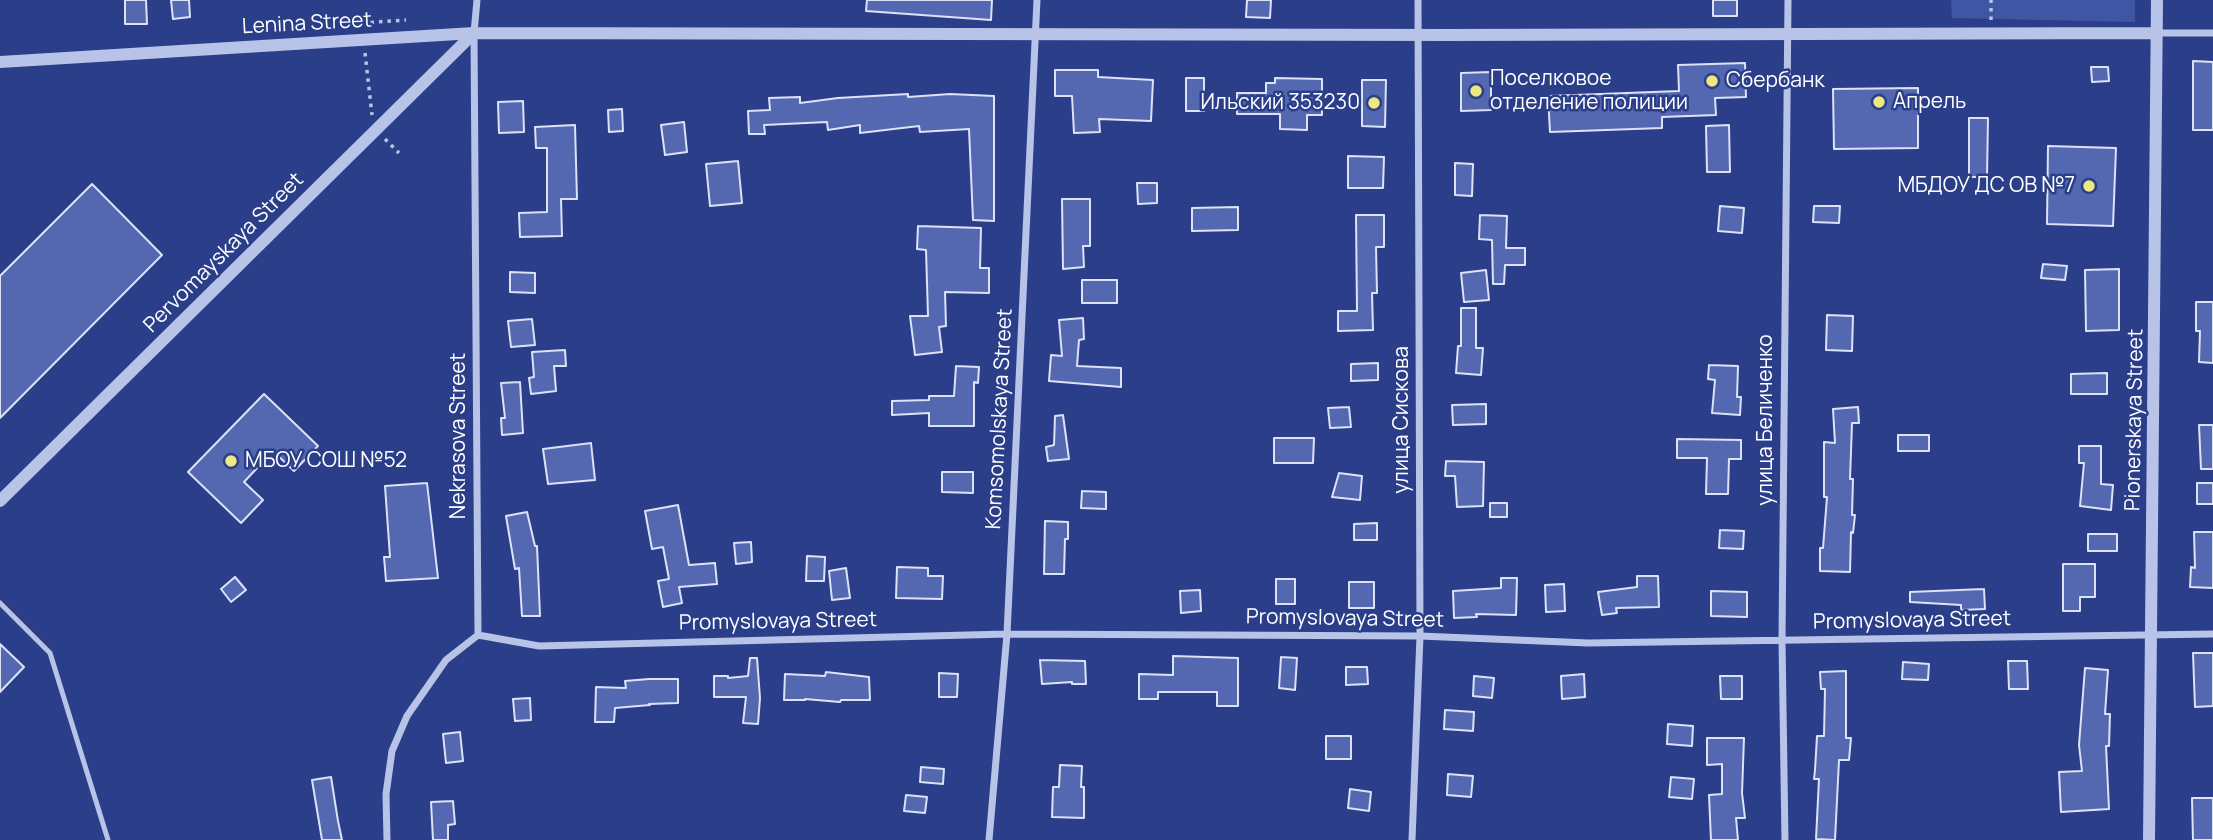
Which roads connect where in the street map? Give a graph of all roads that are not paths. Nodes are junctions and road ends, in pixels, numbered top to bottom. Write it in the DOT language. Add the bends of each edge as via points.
graph roads {
  1 [pos="477,0"];
  2 [pos="1037,0"];
  3 [pos="1419,0"];
  4 [pos="1788,0"];
  5 [pos="2157,0"];
  6 [pos="474,33"];
  7 [pos="1036,33"];
  8 [pos="2157,33"];
  9 [pos="2213,33"];
  10 [pos="1786,34"];
  11 [pos="1418,35"];
  12 [pos="0,62"];
  13 [pos="0,501"];
  14 [pos="0,603"];
  15 [pos="1007,634"];
  16 [pos="2213,634"];
  17 [pos="478,635"];
  18 [pos="1420,636"];
  19 [pos="2152,636"];
  20 [pos="1782,640"];
  21 [pos="108,840"];
  22 [pos="387,840"];
  23 [pos="989,840"];
  24 [pos="1412,840"];
  25 [pos="1785,840"];
  26 [pos="2149,840"];
  1 -- 6 [label="street, Nekrasova Street"];
  2 -- 7 [label="street, Komsomolskaya Street"];
  3 -- 11 [label="street, улица Сискова"];
  4 -- 10 [label="street, улица Беличенко"];
  5 -- 8 [label="street, Pionerskaya Street"];
  6 -- 7 [label="street, Lenina Street"];
  6 -- 12 [label="street, Lenina Street"];
  6 -- 13 [label="street, Pervomayskaya Street"];
  6 -- 17 [label="street, Nekrasova Street"];
  7 -- 11 [label="street, Lenina Street"];
  7 -- 15 [label="street, Komsomolskaya Street"];
  8 -- 9 [label="street, Lenina Street"];
  8 -- 10 [label="street, Lenina Street"];
  8 -- 19 [label="street, Pionerskaya Street"];
  10 -- 11 [label="street, Lenina Street"];
  10 -- 20 [label="street, улица Беличенко"];
  11 -- 18 [label="street, улица Сискова"];
  14 -- 21 [label="lane" via="50,653"];
  15 -- 17 [label="street, Promyslovaya Street" via="539,646"];
  15 -- 18 [label="street, Promyslovaya Street"];
  15 -- 23 [label="street, Komsomolskaya Street"];
  16 -- 19 [label="street, Promyslovaya Street"];
  17 -- 22 [label="street" via="446,660 407,716 392,751 386,794"];
  18 -- 20 [label="street, Promyslovaya Street" via="1588,643"];
  18 -- 24 [label="street, улица Сискова"];
  19 -- 20 [label="street, Promyslovaya Street"];
  19 -- 26 [label="street, Pionerskaya Street"];
  20 -- 25 [label="street, улица Беличенко"];
}
